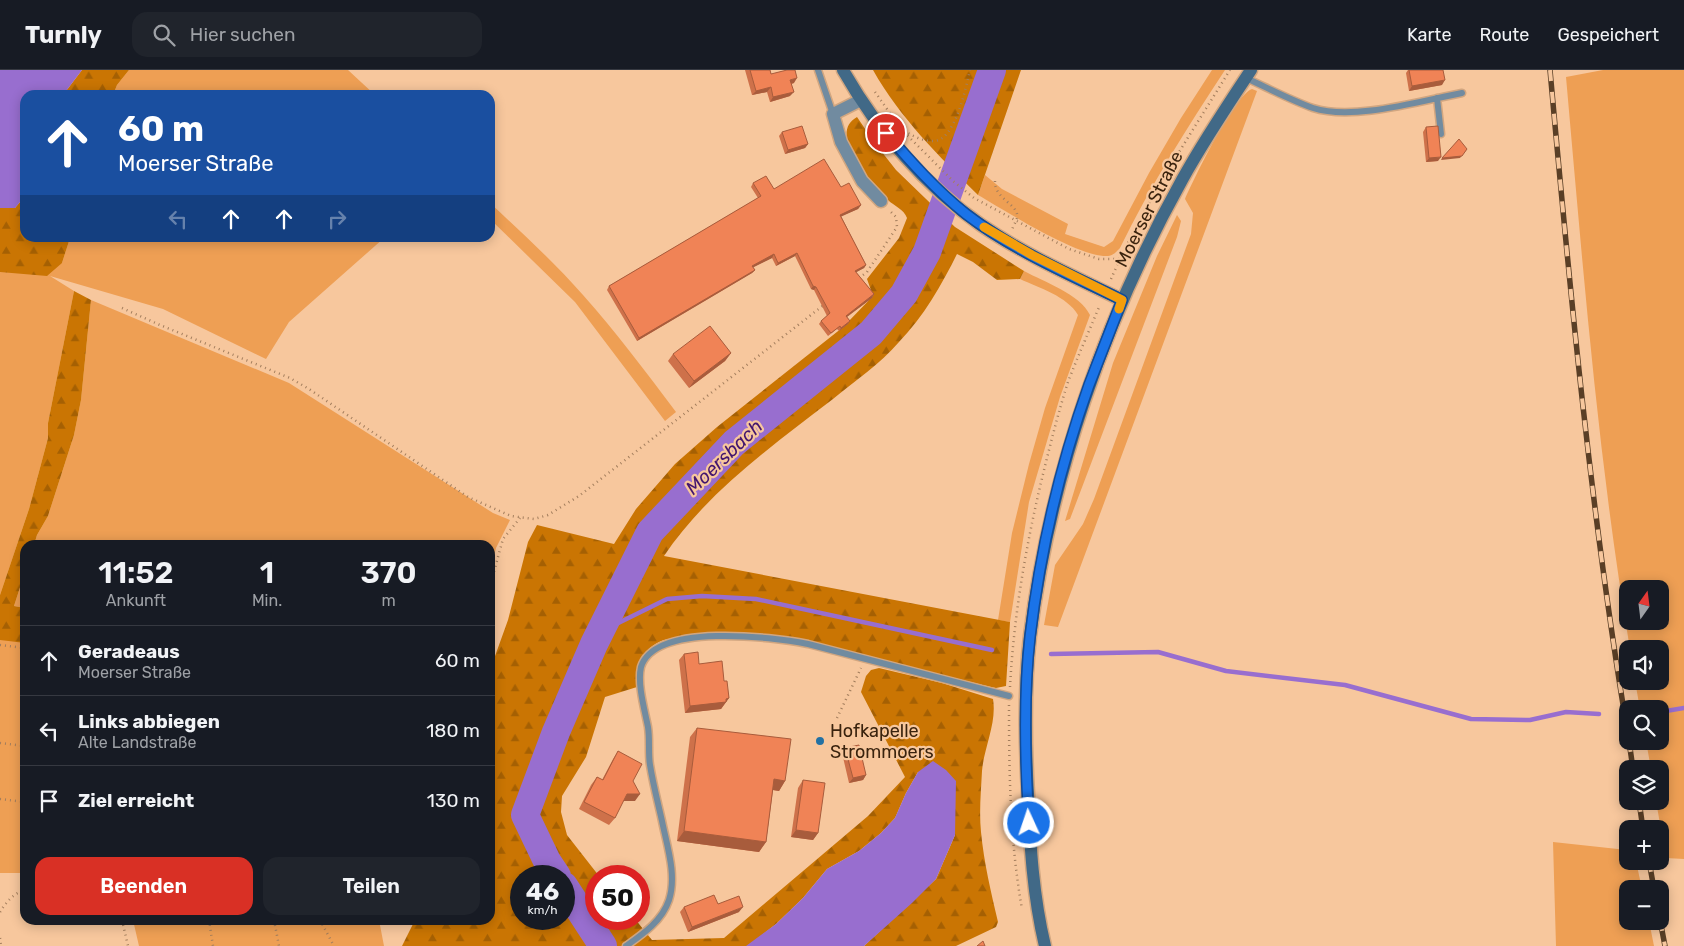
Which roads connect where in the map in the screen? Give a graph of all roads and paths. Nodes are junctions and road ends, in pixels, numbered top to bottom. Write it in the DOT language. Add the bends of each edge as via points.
graph roads {
  1 [pos="818,70"];
  2 [pos="844,70"];
  3 [pos="970,70"];
  4 [pos="1230,70"];
  5 [pos="1248,74"];
  6 [pos="870,86"];
  7 [pos="1462,93"];
  8 [pos="1436,98"];
  9 [pos="861,100"];
  10 [pos="833,114"];
  11 [pos="902,130"];
  12 [pos="1441,134"];
  13 [pos="995,181"];
  14 [pos="881,202"];
  15 [pos="1016,221"];
  16 [pos="1007,241"];
  17 [pos="859,278"];
  18 [pos="1122,300"];
  19 [pos="828,302"];
  20 [pos="122,308"];
  21 [pos="520,518"];
  22 [pos="495,568"];
  23 [pos="0,645"];
  24 [pos="20,647"];
  25 [pos="865,660"];
  26 [pos="1009,696"];
  27 [pos="837,718"];
  28 [pos="0,743"];
  29 [pos="20,745"];
  30 [pos="0,799"];
  31 [pos="20,801"];
  32 [pos="20,891"];
  33 [pos="0,912"];
  34 [pos="123,925"];
  35 [pos="210,925"];
  36 [pos="275,925"];
  37 [pos="323,925"];
  38 [pos="0,938"];
  39 [pos="1,946"];
  40 [pos="128,946"];
  41 [pos="213,946"];
  42 [pos="279,946"];
  43 [pos="334,946"];
  44 [pos="626,946"];
  45 [pos="1044,946"];
  1 -- 10 [label="lane"];
  2 -- 9 [label="main road"];
  3 -- 11 [label="path" via="954,122 944,138 934,142"];
  4 -- 15 [label="path" via="1150,200 1120,259 1099,260 1069,249"];
  5 -- 8 [label="lane" via="1314,108 1342,113"];
  5 -- 18 [label="main road, Moerser Straße" via="1181,181"];
  6 -- 11 [label="path"];
  7 -- 8 [label="lane"];
  8 -- 12 [label="lane"];
  9 -- 10 [label="street"];
  9 -- 16 [label="main road" via="928,180 965,213"];
  10 -- 14 [label="street" via="841,142 862,180"];
  11 -- 15 [label="path" via="933,163 974,198"];
  13 -- 15 [label="path" via="998,194 1016,212"];
  14 -- 17 [label="path" via="896,217 897,227 867,272"];
  15 -- 16 [label="path"];
  16 -- 18 [label="main road"];
  18 -- 45 [label="main road, Moerser Straße" via="1072,439 1055,503 1030,638 1026,750 1032,869"];
  19 -- 21 [label="path" via="579,496 548,515"];
  20 -- 21 [label="path" via="290,378 468,497"];
  21 -- 22 [label="path" via="503,539"];
  23 -- 24 [label="path"];
  25 -- 26 [label="lane"];
  25 -- 27 [label="path"];
  25 -- 44 [label="lane" via="774,638 714,635 668,643 652,650 646,657 640,674 643,707 650,765 672,881 669,900 661,916"];
  28 -- 29 [label="path"];
  30 -- 31 [label="path"];
  32 -- 33 [label="path" via="5,903"];
  34 -- 40 [label="path"];
  35 -- 41 [label="path"];
  36 -- 42 [label="path"];
  37 -- 43 [label="path"];
  38 -- 39 [label="path"];
}
